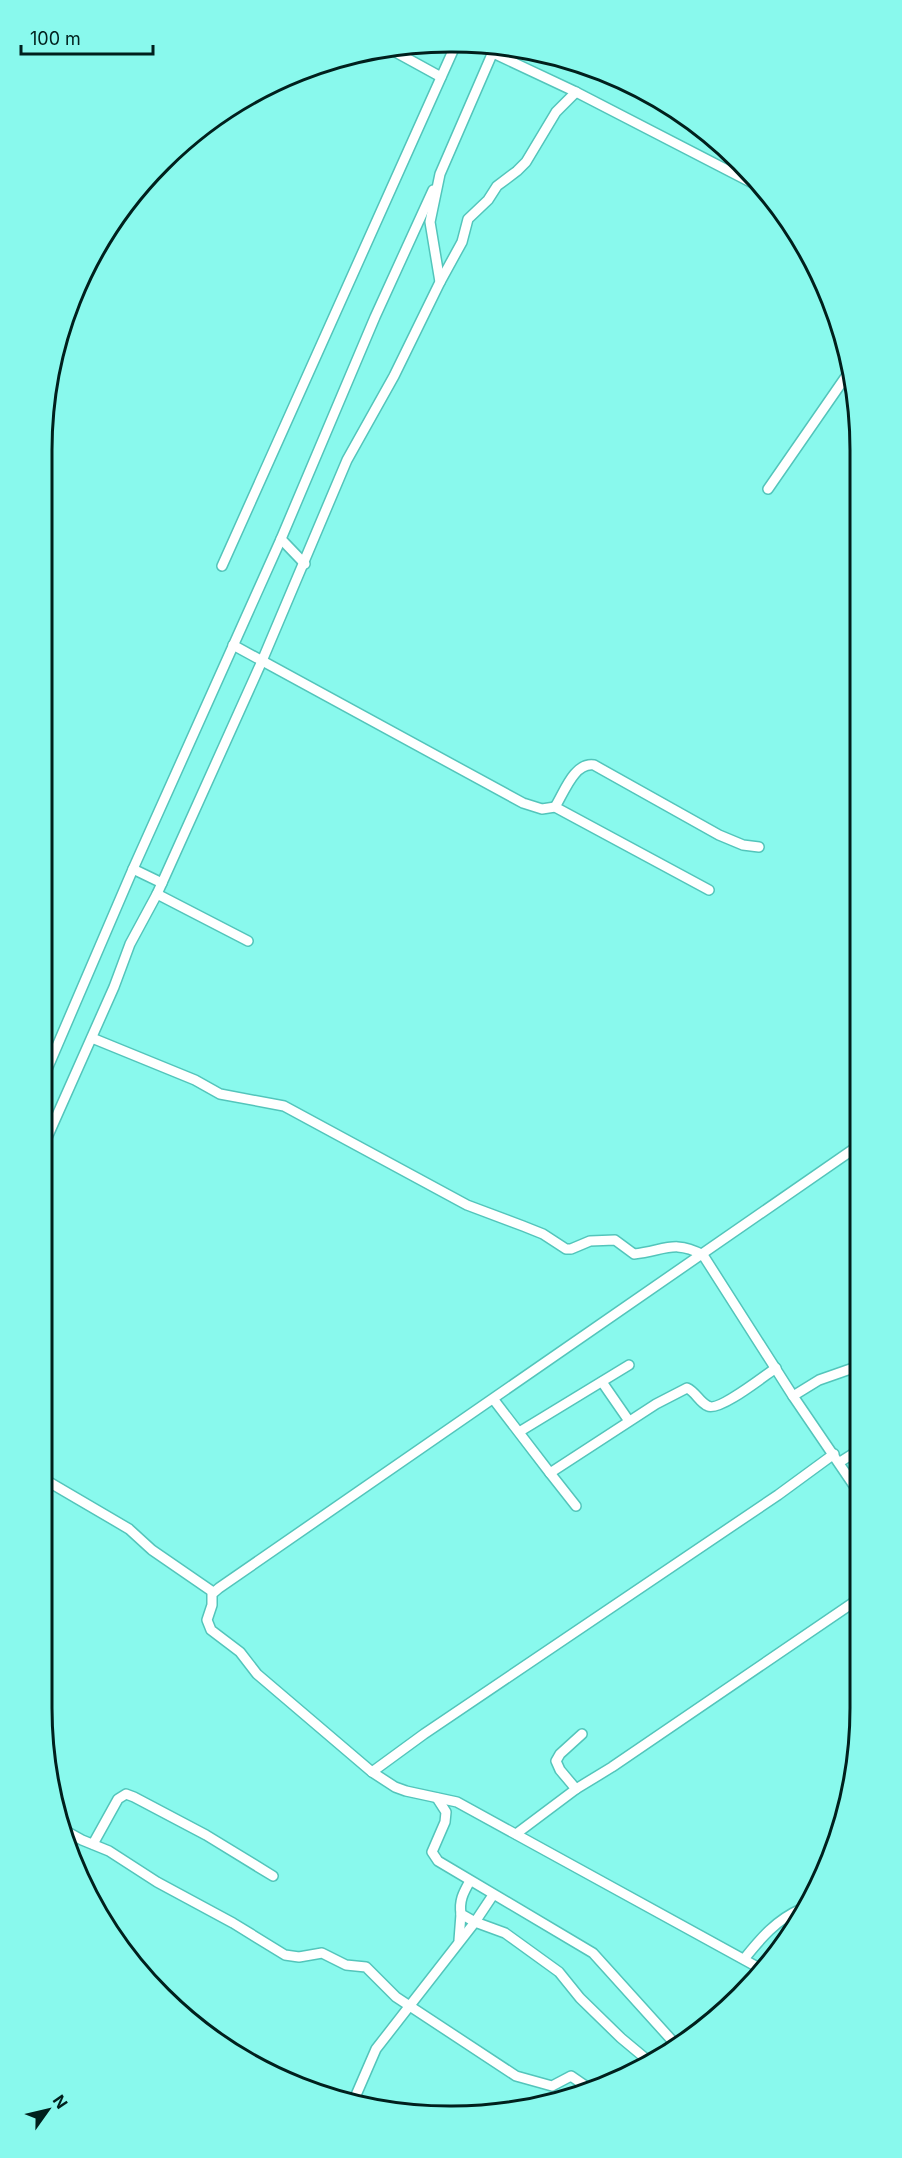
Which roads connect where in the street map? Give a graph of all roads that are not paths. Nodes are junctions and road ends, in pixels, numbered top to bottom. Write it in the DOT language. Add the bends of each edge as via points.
graph roads {
  1 [pos="452,52"];
  2 [pos="492,55"];
  3 [pos="403,56"];
  4 [pos="510,57"];
  5 [pos="441,77"];
  6 [pos="576,92"];
  7 [pos="440,174"];
  8 [pos="740,177"];
  9 [pos="440,282"];
  10 [pos="843,380"];
  11 [pos="768,489"];
  12 [pos="281,539"];
  13 [pos="304,564"];
  14 [pos="222,566"];
  15 [pos="233,645"];
  16 [pos="262,661"];
  17 [pos="555,807"];
  18 [pos="759,847"];
  19 [pos="133,869"];
  20 [pos="162,883"];
  21 [pos="709,890"];
  22 [pos="157,894"];
  23 [pos="248,941"];
  24 [pos="92,1038"];
  25 [pos="52,1058"];
  26 [pos="52,1127"];
  27 [pos="850,1152"];
  28 [pos="703,1255"];
  29 [pos="629,1365"];
  30 [pos="776,1368"];
  31 [pos="850,1369"];
  32 [pos="602,1382"];
  33 [pos="793,1396"];
  34 [pos="494,1400"];
  35 [pos="629,1421"];
  36 [pos="519,1432"];
  37 [pos="850,1453"];
  38 [pos="837,1458"];
  39 [pos="550,1473"];
  40 [pos="850,1479"];
  41 [pos="52,1484"];
  42 [pos="576,1506"];
  43 [pos="213,1593"];
  44 [pos="850,1605"];
  45 [pos="582,1734"];
  46 [pos="372,1772"];
  47 [pos="576,1789"];
  48 [pos="437,1798"];
  49 [pos="457,1802"];
  50 [pos="446,1812"];
  51 [pos="516,1833"];
  52 [pos="74,1835"];
  53 [pos="93,1845"];
  54 [pos="273,1876"];
  55 [pos="470,1881"];
  56 [pos="493,1895"];
  57 [pos="791,1913"];
  58 [pos="461,1914"];
  59 [pos="475,1922"];
  60 [pos="459,1940"];
  61 [pos="744,1959"];
  62 [pos="755,1965"];
  63 [pos="409,2006"];
  64 [pos="671,2039"];
  65 [pos="642,2056"];
  66 [pos="581,2083"];
  67 [pos="356,2094"];
  1 -- 5 [label="street"];
  2 -- 7 [label="street"];
  3 -- 5 [label="street"];
  4 -- 6 [label="street"];
  5 -- 14 [label="street"];
  6 -- 8 [label="street"];
  6 -- 9 [label="street" via="548,124 526,162 496,186 468,219 462,242"];
  7 -- 9 [label="street" via="430,222"];
  7 -- 12 [label="street"];
  9 -- 13 [label="street" via="347,460"];
  10 -- 11 [label="street"];
  12 -- 13 [label="street"];
  12 -- 15 [label="street"];
  13 -- 16 [label="street"];
  15 -- 16 [label="street"];
  15 -- 19 [label="street"];
  16 -- 17 [label="street" via="523,803 542,809"];
  16 -- 20 [label="street"];
  17 -- 18 [label="street" via="579,769 594,765 719,835"];
  17 -- 21 [label="street"];
  19 -- 20 [label="street"];
  19 -- 25 [label="street"];
  20 -- 22 [label="street"];
  22 -- 23 [label="street"];
  22 -- 24 [label="street" via="130,944"];
  24 -- 26 [label="street"];
  24 -- 28 [label="street" via="220,1094 284,1106 467,1205 523,1226 566,1249 590,1241 615,1240 634,1254 679,1245"];
  27 -- 28 [label="street"];
  28 -- 30 [label="street"];
  28 -- 34 [label="street"];
  29 -- 32 [label="street"];
  30 -- 33 [label="street"];
  30 -- 35 [label="street" via="719,1406 709,1407 687,1388"];
  31 -- 33 [label="street" via="819,1380"];
  32 -- 35 [label="street"];
  32 -- 36 [label="street"];
  33 -- 38 [label="street"];
  34 -- 36 [label="street"];
  34 -- 43 [label="street"];
  35 -- 39 [label="street"];
  36 -- 39 [label="street"];
  37 -- 38 [label="street"];
  38 -- 40 [label="street"];
  38 -- 46 [label="street"];
  39 -- 42 [label="street"];
  41 -- 43 [label="street" via="129,1528 152,1550"];
  43 -- 46 [label="street" via="207,1620 211,1630 240,1652 281,1696"];
  44 -- 47 [label="street"];
  45 -- 47 [label="street" via="556,1761"];
  46 -- 48 [label="street" via="394,1787"];
  47 -- 51 [label="street"];
  48 -- 49 [label="street"];
  48 -- 50 [label="street"];
  49 -- 50 [label="street"];
  49 -- 51 [label="street"];
  50 -- 55 [label="street" via="432,1852 438,1861"];
  51 -- 61 [label="street"];
  52 -- 53 [label="street"];
  53 -- 54 [label="street" via="118,1799 126,1794 206,1835"];
  53 -- 63 [label="street" via="285,1955 322,1953 346,1965 366,1967"];
  55 -- 56 [label="street"];
  55 -- 58 [label="street" via="461,1898"];
  56 -- 59 [label="street"];
  56 -- 64 [label="street" via="593,1953"];
  57 -- 61 [label="street" via="774,1924"];
  58 -- 59 [label="street"];
  58 -- 60 [label="street"];
  59 -- 60 [label="street"];
  59 -- 65 [label="street" via="505,1933 559,1972 580,1998"];
  60 -- 63 [label="street"];
  61 -- 62 [label="street"];
  63 -- 66 [label="street" via="516,2076 552,2086 571,2076"];
  63 -- 67 [label="street" via="376,2049"];
}
